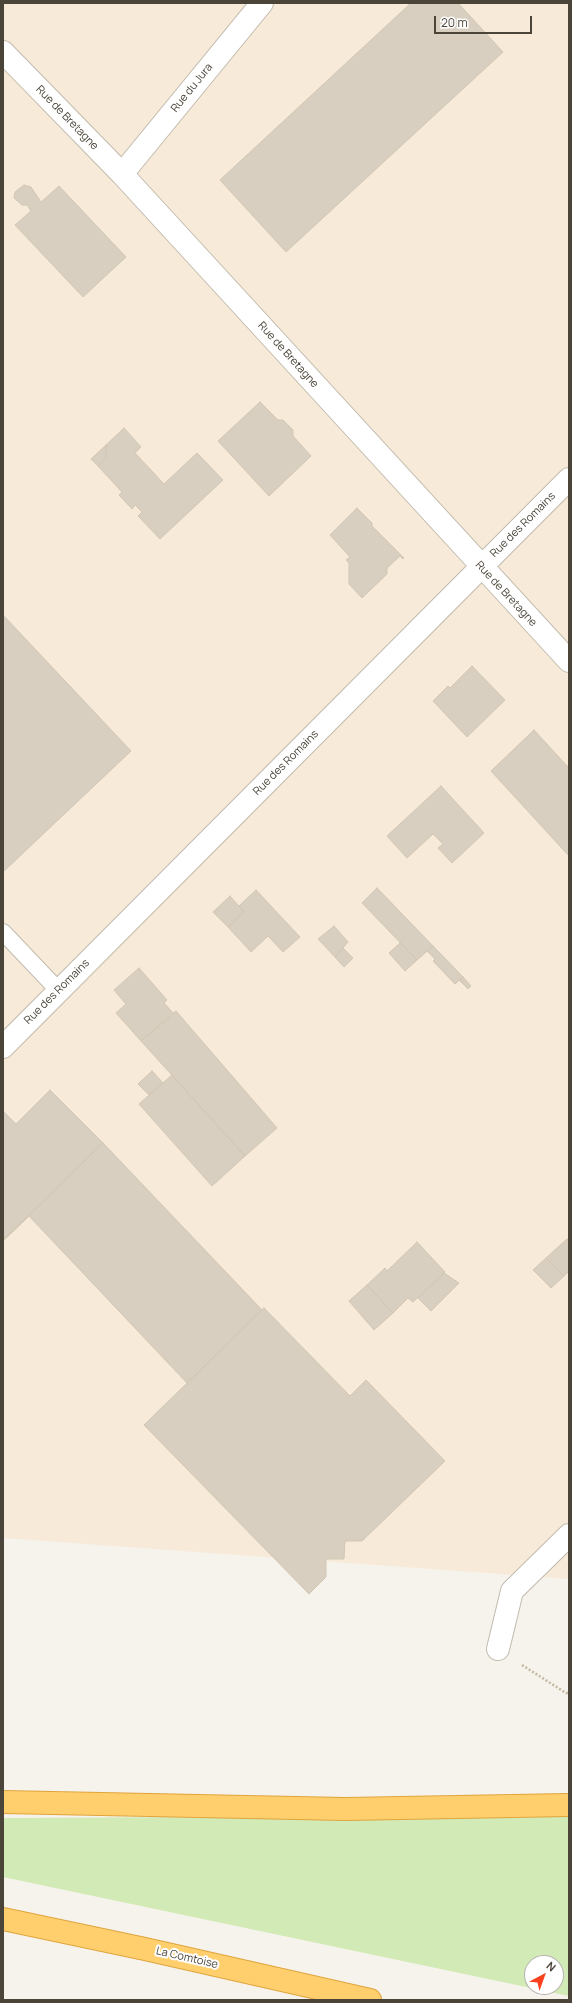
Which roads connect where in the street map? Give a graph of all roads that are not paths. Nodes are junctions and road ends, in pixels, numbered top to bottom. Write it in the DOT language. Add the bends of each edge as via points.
graph roads {
  1 [pos="262,3"];
  2 [pos="3,52"];
  3 [pos="122,174"];
  4 [pos="569,479"];
  5 [pos="482,568"];
  6 [pos="569,661"];
  7 [pos="3,932"];
  8 [pos="59,991"];
  9 [pos="3,1047"];
  10 [pos="569,1535"];
  11 [pos="498,1649"];
  12 [pos="3,1802"];
  13 [pos="569,1805"];
  14 [pos="3,1919"];
  15 [pos="370,2000"];
  1 -- 3 [label="street, Rue du Jura"];
  2 -- 3 [label="street, Rue de Bretagne"];
  3 -- 5 [label="street, Rue de Bretagne"];
  4 -- 5 [label="street, Rue des Romains"];
  5 -- 6 [label="street, Rue de Bretagne"];
  5 -- 8 [label="street, Rue des Romains"];
  7 -- 8 [label="lane"];
  8 -- 9 [label="street, Rue des Romains"];
  10 -- 11 [label="street" via="512,1592"];
  12 -- 13 [label="highway" via="345,1809"];
  14 -- 15 [label="highway, La Comtoise" via="145,1948"];
}
